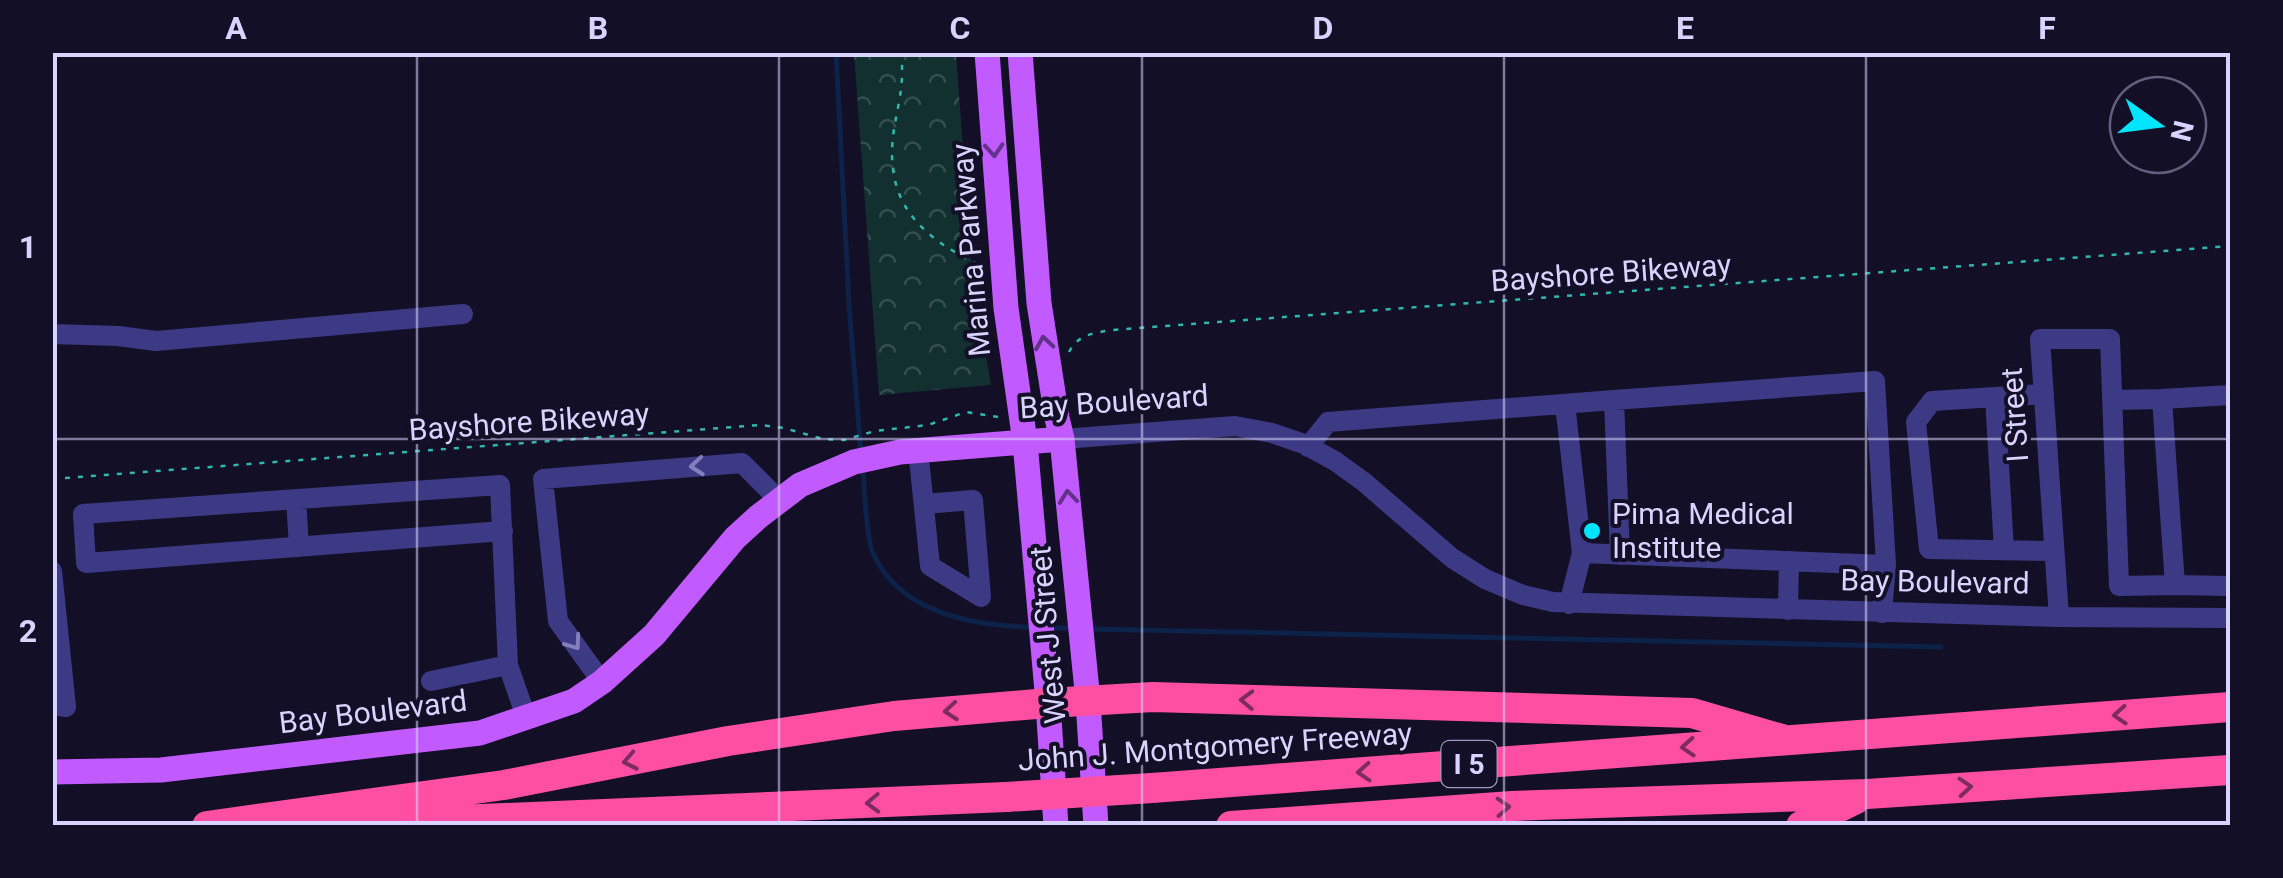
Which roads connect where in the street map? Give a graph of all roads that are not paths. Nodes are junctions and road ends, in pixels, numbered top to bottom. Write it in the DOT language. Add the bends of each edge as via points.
graph roads {
  1 [pos="987,52"];
  2 [pos="1020,52"];
  3 [pos="463,314"];
  4 [pos="52,334"];
  5 [pos="2044,394"];
  6 [pos="2230,395"];
  7 [pos="1995,396"];
  8 [pos="2162,399"];
  9 [pos="1614,400"];
  10 [pos="2112,400"];
  11 [pos="1565,404"];
  12 [pos="1062,439"];
  13 [pos="1026,442"];
  14 [pos="1308,446"];
  15 [pos="918,449"];
  16 [pos="296,499"];
  17 [pos="779,500"];
  18 [pos="924,504"];
  19 [pos="502,532"];
  20 [pos="299,547"];
  21 [pos="2004,550"];
  22 [pos="2054,551"];
  23 [pos="1582,553"];
  24 [pos="1620,554"];
  25 [pos="1789,562"];
  26 [pos="86,563"];
  27 [pos="1886,565"];
  28 [pos="52,568"];
  29 [pos="2175,586"];
  30 [pos="2230,586"];
  31 [pos="1570,604"];
  32 [pos="1788,610"];
  33 [pos="1882,613"];
  34 [pos="2059,617"];
  35 [pos="2230,618"];
  36 [pos="508,665"];
  37 [pos="57,667"];
  38 [pos="431,681"];
  39 [pos="602,682"];
  40 [pos="1088,700"];
  41 [pos="1048,703"];
  42 [pos="52,705"];
  43 [pos="2226,706"];
  44 [pos="526,717"];
  45 [pos="1785,740"];
  46 [pos="2230,770"];
  47 [pos="52,772"];
  48 [pos="1867,794"];
  49 [pos="207,826"];
  50 [pos="323,826"];
  51 [pos="1056,826"];
  52 [pos="1096,826"];
  53 [pos="1231,826"];
  54 [pos="1802,826"];
  1 -- 13 [label="main road, Marina Parkway, one-way" via="1007,314"];
  12 -- 2 [label="main road, Marina Parkway, one-way" via="1039,303"];
  3 -- 4 [label="street" via="156,341"];
  5 -- 7 [label="street"];
  5 -- 10 [label="street, I Street" via="2040,339 2110,339"];
  5 -- 22 [label="street, I Street"];
  6 -- 8 [label="street"];
  7 -- 21 [label="street"];
  7 -- 21 [label="street" via="1932,401 1916,422 1929,550"];
  8 -- 10 [label="street"];
  8 -- 29 [label="street"];
  9 -- 11 [label="street"];
  9 -- 24 [label="street"];
  9 -- 27 [label="street" via="1875,381"];
  10 -- 29 [label="street" via="2118,586"];
  11 -- 14 [label="street" via="1328,422"];
  11 -- 23 [label="street"];
  12 -- 13 [label="main road, Bay Boulevard"];
  12 -- 14 [label="street, Bay Boulevard" via="1235,426"];
  40 -- 12 [label="main road, West J Street, one-way"];
  13 -- 15 [label="main road, Bay Boulevard"];
  13 -- 41 [label="main road, West J Street"];
  14 -- 31 [label="street, Bay Boulevard" via="1485,579"];
  15 -- 17 [label="main road, Bay Boulevard" via="879,443 854,450"];
  15 -- 18 [label="street"];
  16 -- 19 [label="street" via="500,485"];
  16 -- 20 [label="street"];
  16 -- 26 [label="street" via="83,514"];
  17 -- 39 [label="main road, Bay Boulevard" via="735,538 654,635"];
  17 -- 39 [label="street, one-way" via="742,463 543,479 558,621"];
  18 -- 18 [label="street" via="930,566 981,596 972,500"];
  19 -- 20 [label="street"];
  19 -- 36 [label="street"];
  20 -- 26 [label="street"];
  21 -- 22 [label="street"];
  22 -- 34 [label="street, I Street"];
  23 -- 24 [label="street"];
  23 -- 31 [label="street"];
  24 -- 25 [label="street"];
  25 -- 27 [label="street"];
  25 -- 32 [label="street"];
  26 -- 28 [label="street"];
  27 -- 33 [label="street"];
  28 -- 37 [label="street"];
  29 -- 30 [label="street"];
  31 -- 32 [label="street, Bay Boulevard"];
  32 -- 33 [label="street, Bay Boulevard"];
  33 -- 34 [label="street, Bay Boulevard"];
  34 -- 35 [label="street, Bay Boulevard"];
  36 -- 38 [label="street"];
  36 -- 44 [label="street"];
  37 -- 42 [label="street" via="66,707"];
  39 -- 44 [label="main road, Bay Boulevard" via="574,701"];
  40 -- 41 [label="highway"];
  45 -- 40 [label="highway, one-way" via="1692,713"];
  40 -- 52 [label="main road, West J Street"];
  41 -- 49 [label="highway, one-way" via="894,716 504,785"];
  41 -- 51 [label="main road, West J Street"];
  43 -- 45 [label="highway, John J. Montgomery Freeway / I 5, one-way"];
  44 -- 47 [label="main road, Bay Boulevard" via="480,733 161,770"];
  45 -- 50 [label="highway, John J. Montgomery Freeway / I 5, one-way, bridge" via="1006,797"];
  48 -- 46 [label="highway, I 5, one-way"];
  53 -- 48 [label="highway, I 5, one-way" via="1512,806"];
  48 -- 54 [label="highway"];
}
